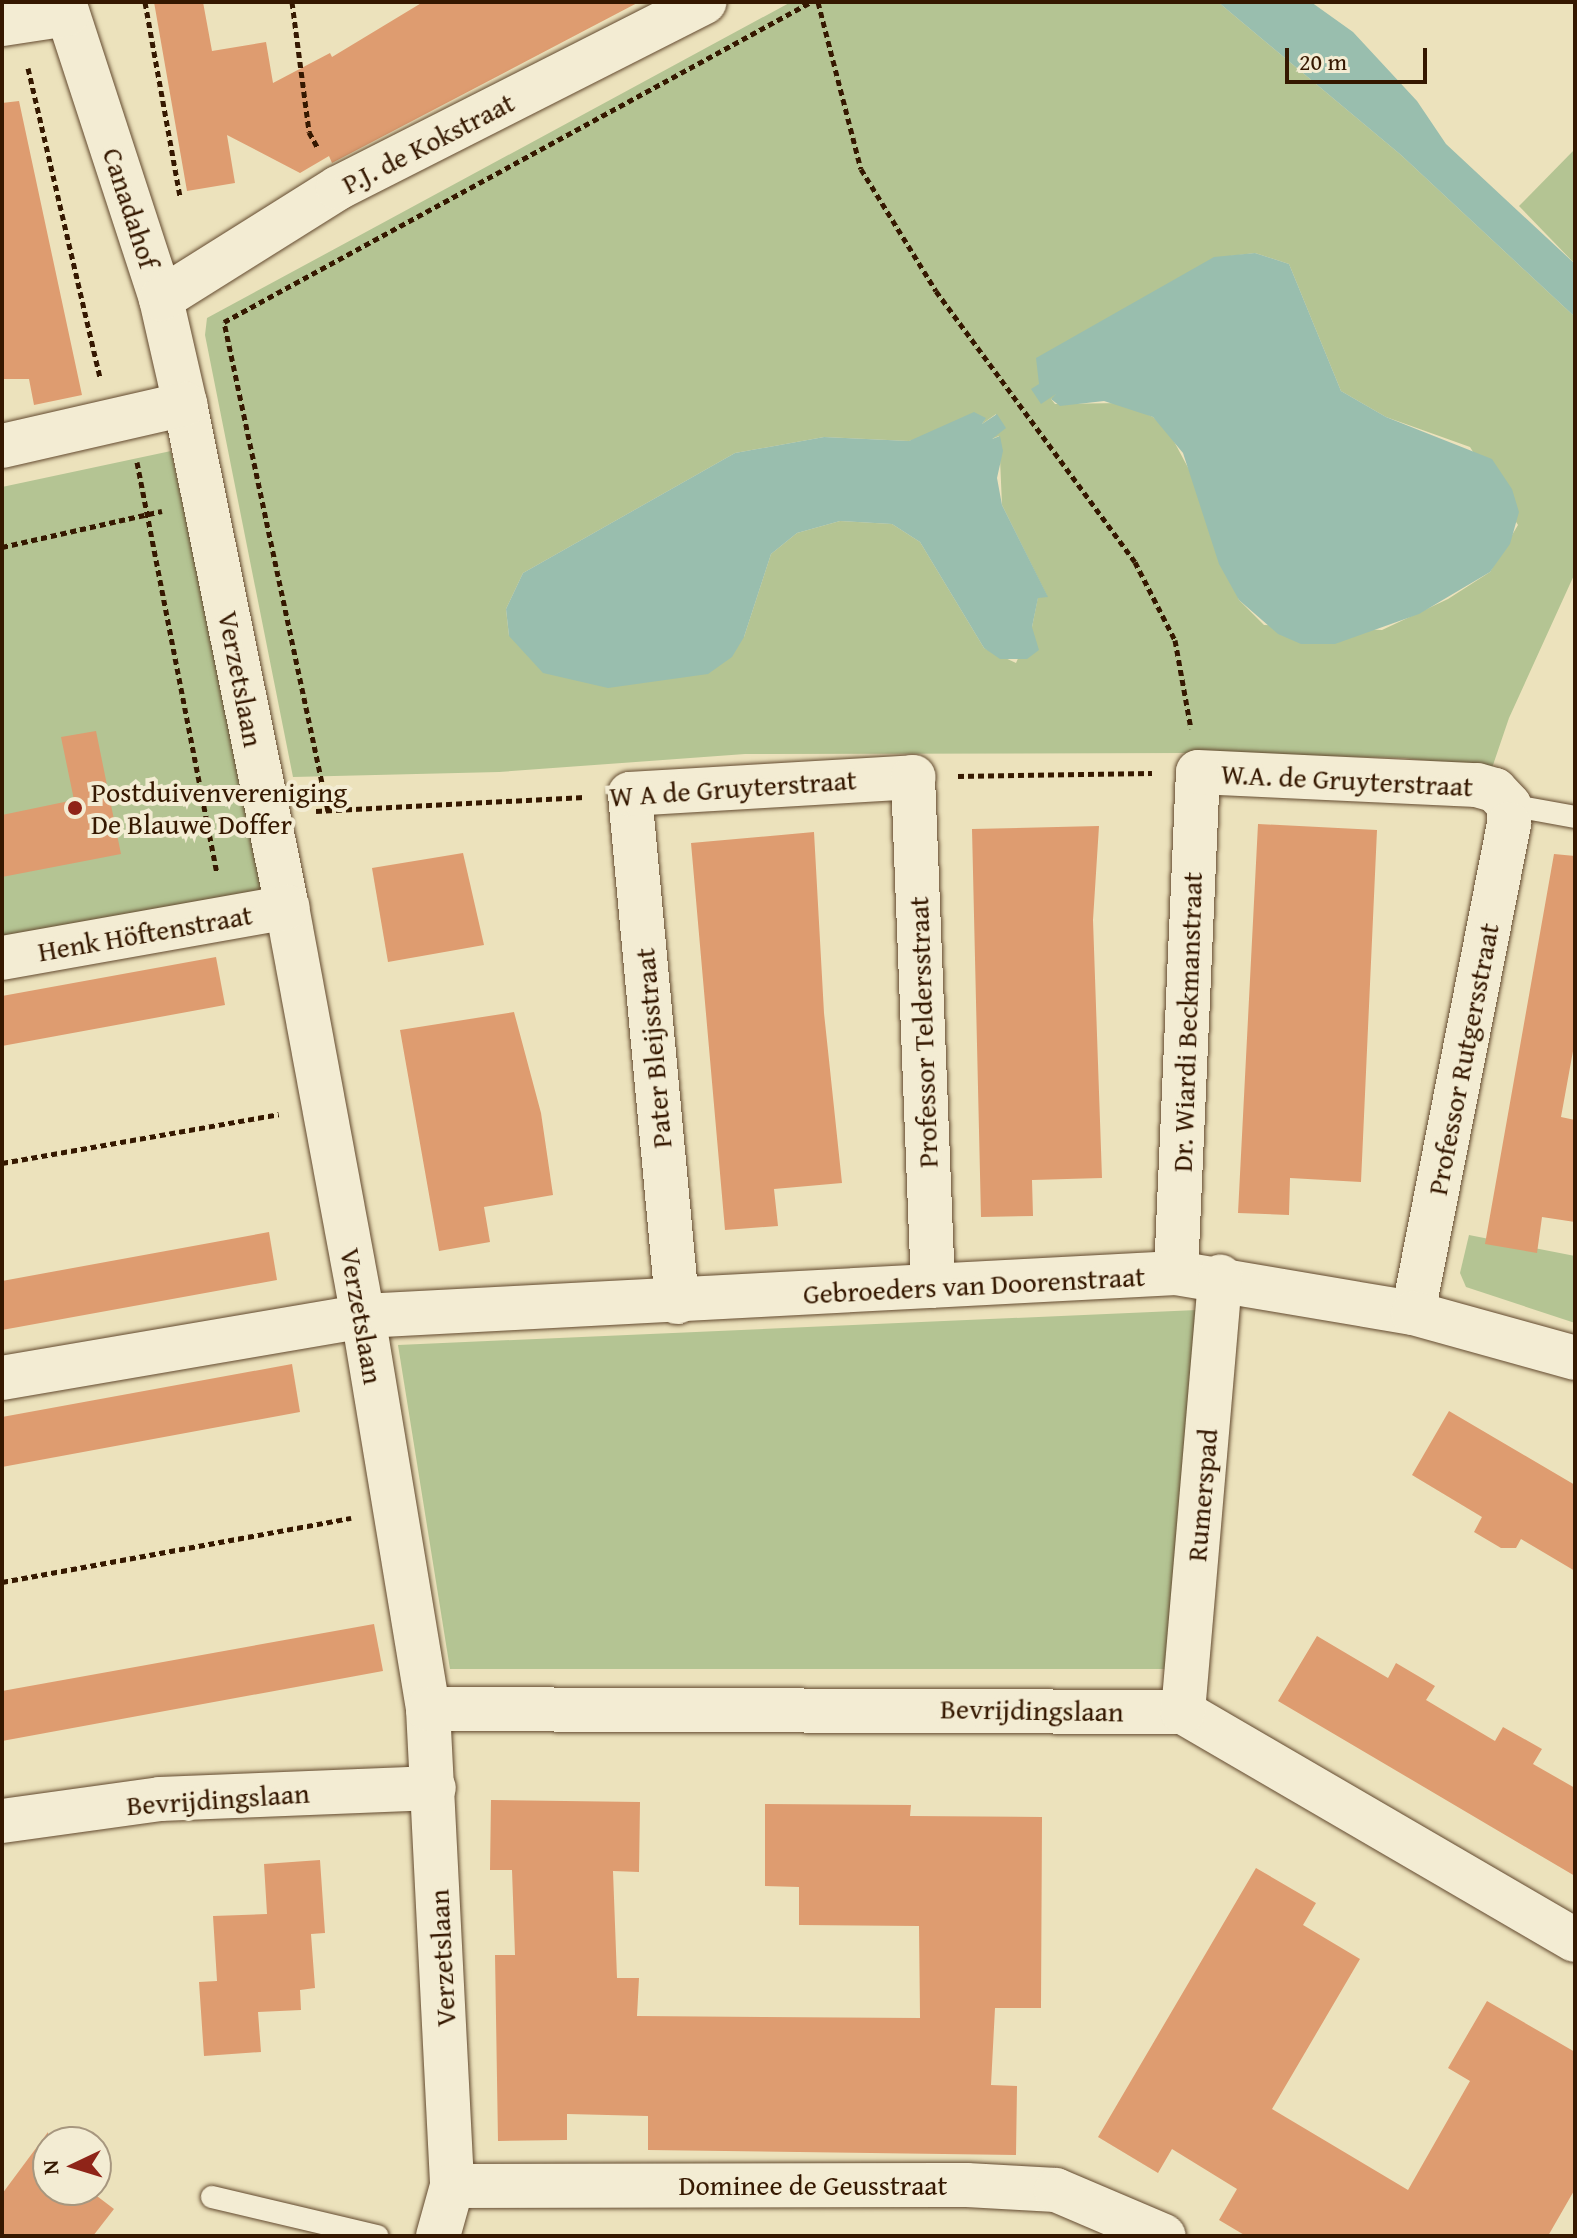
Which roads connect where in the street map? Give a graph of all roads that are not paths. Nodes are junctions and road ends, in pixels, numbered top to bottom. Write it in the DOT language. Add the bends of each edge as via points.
graph roads {
  1 [pos="704,2"];
  2 [pos="66,8"];
  3 [pos="10,23"];
  4 [pos="161,299"];
  5 [pos="185,404"];
  6 [pos="2,446"];
  7 [pos="1198,772"];
  8 [pos="913,777"];
  9 [pos="630,794"];
  10 [pos="1502,798"];
  11 [pos="1575,817"];
  12 [pos="287,907"];
  13 [pos="2,958"];
  14 [pos="1176,1273"];
  15 [pos="1220,1277"];
  16 [pos="933,1286"];
  17 [pos="677,1302"];
  18 [pos="1413,1313"];
  19 [pos="363,1316"];
  20 [pos="1575,1358"];
  21 [pos="2,1378"];
  22 [pos="428,1709"];
  23 [pos="1183,1712"];
  24 [pos="434,1788"];
  25 [pos="2,1821"];
  26 [pos="1575,1940"];
  27 [pos="452,2186"];
  28 [pos="212,2197"];
  29 [pos="377,2236"];
  30 [pos="438,2236"];
  31 [pos="1164,2236"];
  1 -- 4 [label="street, P.J. de Kokstraat" via="338,188"];
  2 -- 3 [label="street, Canadahof"];
  2 -- 4 [label="street, Canadahof"];
  4 -- 5 [label="street, Canadahof"];
  5 -- 6 [label="street"];
  5 -- 12 [label="street, Verzetslaan"];
  7 -- 10 [label="street, W.A. de Gruyterstraat"];
  7 -- 14 [label="street, Dr. Wiardi Beckmanstraat"];
  8 -- 9 [label="street, W A de Gruyterstraat"];
  8 -- 16 [label="street, Professor Teldersstraat"];
  9 -- 17 [label="street, Pater Bleijsstraat"];
  10 -- 11 [label="lane"];
  10 -- 18 [label="street, Professor Rutgersstraat"];
  12 -- 13 [label="street, Henk Höftenstraat"];
  12 -- 19 [label="street, Verzetslaan"];
  14 -- 15 [label="street, Gebroeders van Doorenstraat"];
  14 -- 16 [label="street, Gebroeders van Doorenstraat"];
  15 -- 18 [label="street, Gebroeders van Doorenstraat"];
  15 -- 23 [label="street, Rumerspad"];
  16 -- 17 [label="street, Gebroeders van Doorenstraat"];
  17 -- 19 [label="street, Gebroeders van Doorenstraat"];
  18 -- 20 [label="street, Gebroeders van Doorenstraat"];
  19 -- 21 [label="street, Gebroeders van Doorenstraat"];
  19 -- 22 [label="street, Verzetslaan"];
  22 -- 23 [label="street, Bevrijdingslaan"];
  22 -- 24 [label="street, Verzetslaan"];
  23 -- 26 [label="street, Bevrijdingslaan"];
  24 -- 25 [label="street, Bevrijdingslaan" via="160,1799"];
  24 -- 27 [label="street, Verzetslaan"];
  27 -- 30 [label="street, Verzetslaan"];
  27 -- 31 [label="street, Dominee de Geusstraat" via="967,2185 1056,2190"];
  28 -- 29 [label="lane"];
}
